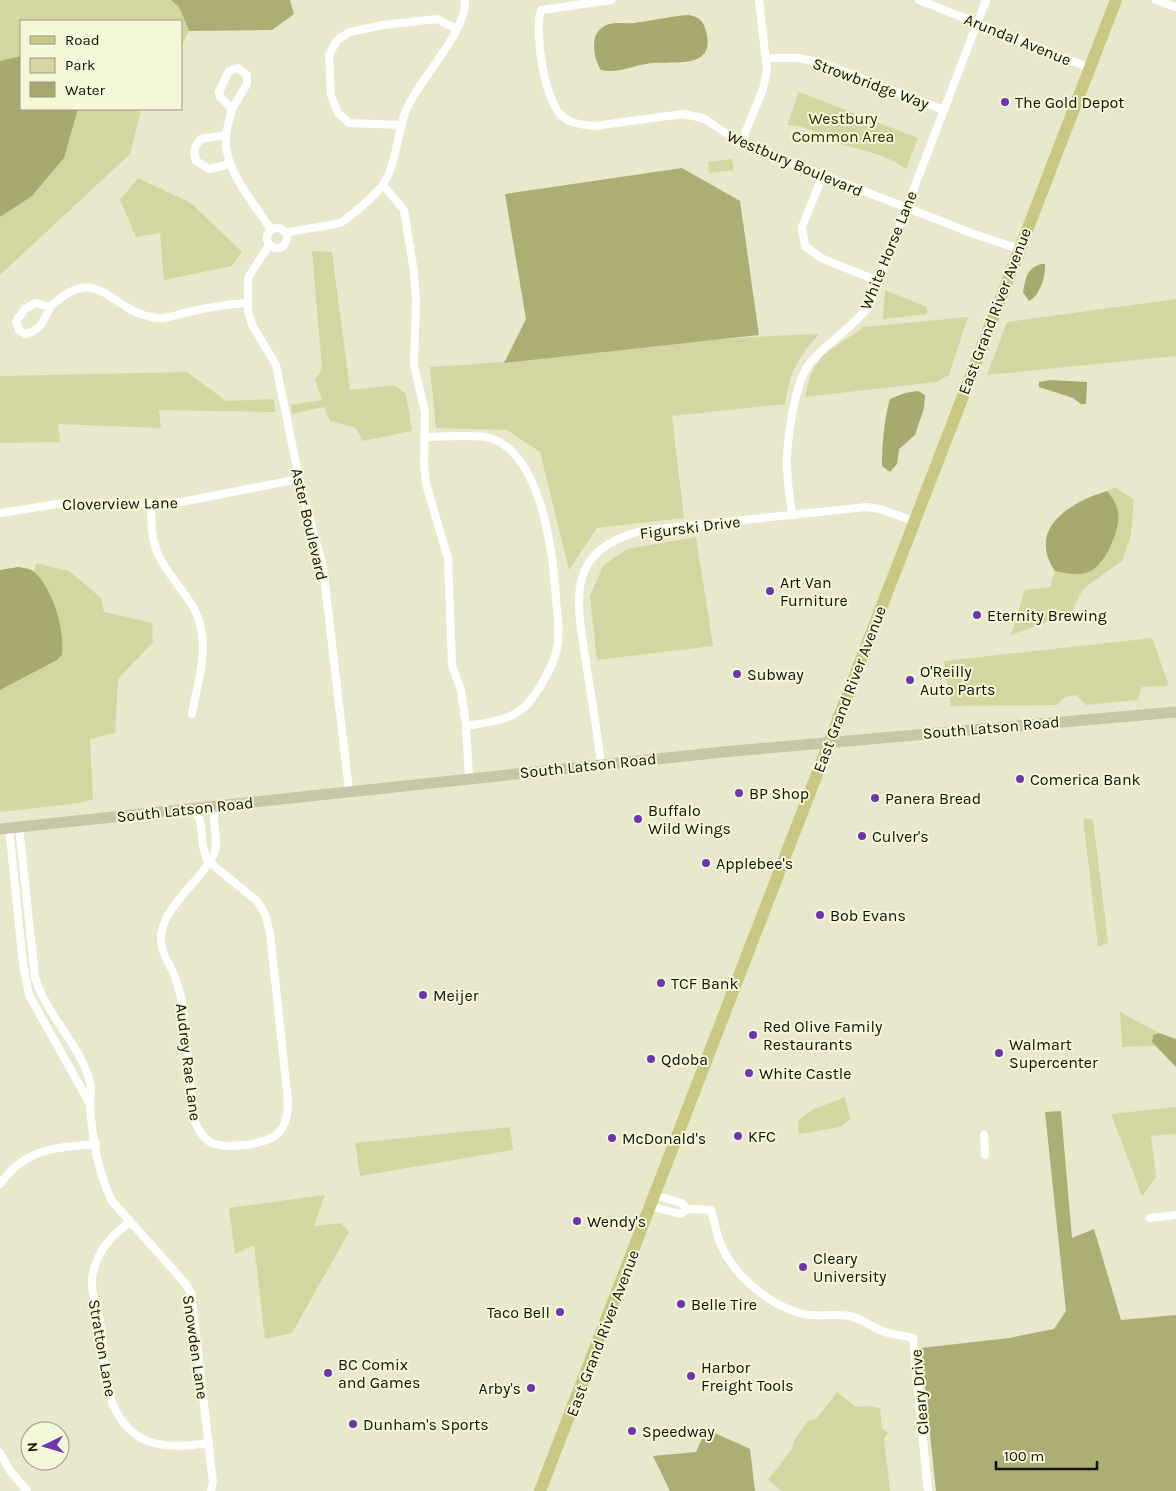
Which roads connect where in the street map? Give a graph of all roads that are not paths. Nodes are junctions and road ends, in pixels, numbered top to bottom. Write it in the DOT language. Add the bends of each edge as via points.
graph roads {
  1 [pos="465,0"];
  2 [pos="611,0"];
  3 [pos="759,0"];
  4 [pos="919,0"];
  5 [pos="986,0"];
  6 [pos="1116,0"];
  7 [pos="1156,0"];
  8 [pos="1176,6"];
  9 [pos="977,23"];
  10 [pos="456,29"];
  11 [pos="767,58"];
  12 [pos="1090,68"];
  13 [pos="232,109"];
  14 [pos="944,110"];
  15 [pos="402,125"];
  16 [pos="226,136"];
  17 [pos="742,143"];
  18 [pos="230,164"];
  19 [pos="823,175"];
  20 [pos="384,185"];
  21 [pos="906,208"];
  22 [pos="271,230"];
  23 [pos="286,233"];
  24 [pos="269,245"];
  25 [pos="1018,250"];
  26 [pos="878,281"];
  27 [pos="247,303"];
  28 [pos="50,308"];
  29 [pos="425,437"];
  30 [pos="299,478"];
  31 [pos="151,503"];
  32 [pos="0,513"];
  33 [pos="792,515"];
  34 [pos="913,521"];
  35 [pos="1176,712"];
  36 [pos="192,714"];
  37 [pos="466,726"];
  38 [pos="828,742"];
  39 [pos="601,764"];
  40 [pos="469,777"];
  41 [pos="349,790"];
  42 [pos="218,805"];
  43 [pos="194,808"];
  44 [pos="9,828"];
  45 [pos="208,861"];
  46 [pos="25,882"];
  47 [pos="14,883"];
  48 [pos="32,943"];
  49 [pos="21,945"];
  50 [pos="62,1032"];
  51 [pos="53,1038"];
  52 [pos="90,1104"];
  53 [pos="984,1135"];
  54 [pos="96,1144"];
  55 [pos="985,1155"];
  56 [pos="0,1184"];
  57 [pos="652,1201"];
  58 [pos="688,1209"];
  59 [pos="1176,1215"];
  60 [pos="1150,1218"];
  61 [pos="130,1222"];
  62 [pos="209,1443"];
  63 [pos="0,1453"];
  64 [pos="27,1491"];
  65 [pos="211,1491"];
  66 [pos="540,1491"];
  67 [pos="928,1491"];
  1 -- 10 [label="street" via="466,10"];
  2 -- 17 [label="street, Westbury Boulevard" via="541,10 537,22 546,89 562,116 580,125 594,126 683,114 703,118"];
  3 -- 11 [label="street"];
  4 -- 9 [label="street, Arundal Avenue"];
  5 -- 9 [label="street, White Horse Lane"];
  6 -- 12 [label="main road, East Grand River Avenue"];
  7 -- 8 [label="street"];
  9 -- 12 [label="street, Arundal Avenue"];
  9 -- 14 [label="street, White Horse Lane"];
  10 -- 15 [label="street" via="407,109"];
  10 -- 15 [label="street" via="437,19 383,25 350,32 331,48 331,95 338,113 349,123"];
  11 -- 14 [label="street, Strowbridge Way" via="819,62"];
  11 -- 17 [label="street" via="763,89"];
  12 -- 25 [label="main road, East Grand River Avenue"];
  13 -- 13 [label="street" via="248,78 238,68 229,71 219,92"];
  13 -- 16 [label="street"];
  14 -- 21 [label="street, White Horse Lane"];
  15 -- 20 [label="street"];
  16 -- 18 [label="street"];
  16 -- 18 [label="street" via="201,139 194,153 196,161 209,169"];
  17 -- 19 [label="street, Westbury Boulevard"];
  18 -- 22 [label="street"];
  19 -- 21 [label="street, Westbury Boulevard"];
  19 -- 26 [label="street" via="802,227 805,246 820,258"];
  20 -- 23 [label="street" via="340,223"];
  20 -- 29 [label="street" via="404,210 407,228 416,301 414,365 425,412"];
  21 -- 25 [label="street, Westbury Boulevard"];
  21 -- 26 [label="street, White Horse Lane"];
  22 -- 23 [label="street" via="279,228"];
  22 -- 24 [label="street" via="266,237"];
  23 -- 24 [label="street" via="287,240 283,246 276,249"];
  24 -- 27 [label="street, Aster Boulevard" via="248,278"];
  25 -- 34 [label="main road, East Grand River Avenue"];
  26 -- 33 [label="street, White Horse Lane" via="869,306 848,331 820,352 801,380 786,458"];
  27 -- 28 [label="street" via="157,318 140,314 96,289 82,286 72,289"];
  27 -- 30 [label="street, Aster Boulevard" via="252,325 276,365"];
  28 -- 28 [label="street" via="36,303 25,309 16,321 19,330 24,334 35,332"];
  29 -- 37 [label="street" via="426,484 448,558 452,666 461,690"];
  29 -- 37 [label="street" via="490,438 508,449 524,467 540,504 554,564 559,628 555,656 534,697 520,711"];
  30 -- 31 [label="street, Cloverview Lane" via="184,502"];
  30 -- 41 [label="street, Aster Boulevard" via="323,567"];
  31 -- 32 [label="street, Cloverview Lane" via="58,504"];
  31 -- 36 [label="street" via="152,532 158,553 190,602 201,628 203,654"];
  33 -- 34 [label="street, Figurski Drive" via="866,508 880,509"];
  33 -- 39 [label="street, Figurski Drive" via="641,531 613,541 590,560 582,576 578,608"];
  34 -- 38 [label="main road, East Grand River Avenue"];
  35 -- 38 [label="main road, South Latson Road"];
  37 -- 40 [label="street"];
  38 -- 39 [label="main road, South Latson Road"];
  38 -- 57 [label="main road, East Grand River Avenue"];
  39 -- 40 [label="main road, South Latson Road"];
  40 -- 41 [label="main road, South Latson Road"];
  41 -- 42 [label="main road, South Latson Road"];
  42 -- 43 [label="main road, South Latson Road"];
  42 -- 45 [label="street, Audrey Rae Lane" via="214,816 216,843 214,854"];
  43 -- 44 [label="main road, South Latson Road"];
  43 -- 45 [label="street" via="201,820 204,853"];
  44 -- 46 [label="street, Snowden Lane"];
  44 -- 47 [label="street, Snowden Lane"];
  45 -- 45 [label="street, Audrey Rae Lane" via="171,911 160,941 184,1007 194,1120 198,1130 209,1141 221,1146 260,1143 281,1131 287,1117 288,1102 270,933 265,914 257,901"];
  46 -- 47 [label="street"];
  46 -- 48 [label="street, Snowden Lane"];
  47 -- 49 [label="street, Snowden Lane"];
  48 -- 49 [label="street"];
  48 -- 50 [label="street, Snowden Lane" via="38,987"];
  49 -- 51 [label="street, Snowden Lane" via="29,995"];
  50 -- 51 [label="street"];
  50 -- 52 [label="street, Snowden Lane" via="90,1081"];
  51 -- 52 [label="street, Snowden Lane"];
  52 -- 54 [label="street, Snowden Lane"];
  53 -- 55 [label="street"];
  54 -- 56 [label="street" via="37,1152 11,1170"];
  54 -- 61 [label="street, Snowden Lane" via="105,1188"];
  57 -- 58 [label="street, Cleary Drive" via="682,1203"];
  57 -- 58 [label="street, Cleary Drive" via="680,1214"];
  57 -- 66 [label="main road, East Grand River Avenue"];
  58 -- 67 [label="street, Cleary Drive" via="711,1210 719,1241 738,1271 767,1299 800,1313 863,1319 881,1331 913,1338"];
  59 -- 60 [label="street"];
  61 -- 62 [label="street, Snowden Lane" via="191,1293"];
  61 -- 62 [label="street, Stratton Lane" via="112,1235 99,1253 92,1275 107,1387 112,1402 130,1430 144,1439 181,1447"];
  62 -- 65 [label="street, Snowden Lane"];
  63 -- 64 [label="street"];
}
